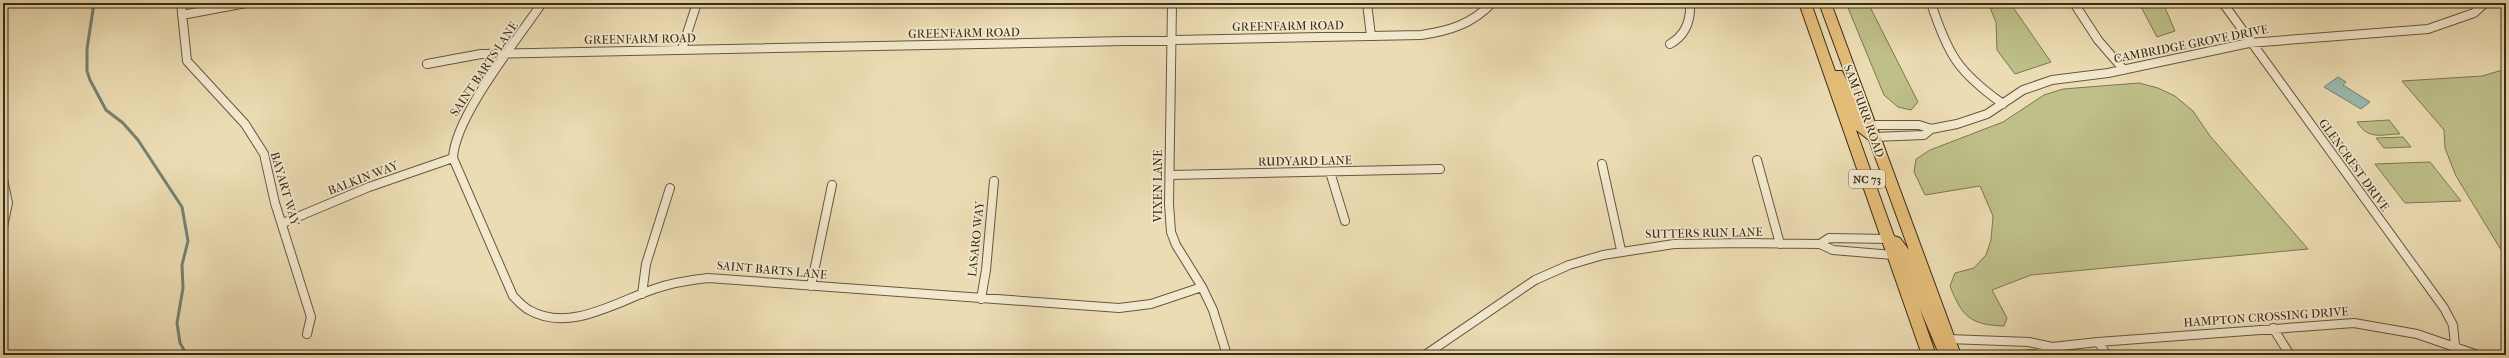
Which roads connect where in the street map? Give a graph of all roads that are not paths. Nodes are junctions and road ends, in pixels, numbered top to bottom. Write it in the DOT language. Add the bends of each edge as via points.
graph roads {
  1 [pos="181,3"];
  2 [pos="246,3"];
  3 [pos="542,3"];
  4 [pos="697,3"];
  5 [pos="1172,3"];
  6 [pos="1367,3"];
  7 [pos="1492,3"];
  8 [pos="1690,3"];
  9 [pos="1805,3"];
  10 [pos="1824,3"];
  11 [pos="1931,3"];
  12 [pos="2074,3"];
  13 [pos="2223,3"];
  14 [pos="2485,3"];
  15 [pos="182,15"];
  16 [pos="1371,36"];
  17 [pos="1171,40"];
  18 [pos="2249,43"];
  19 [pos="1670,44"];
  20 [pos="682,49"];
  21 [pos="509,54"];
  22 [pos="427,64"];
  23 [pos="2124,70"];
  24 [pos="2003,104"];
  25 [pos="1931,129"];
  26 [pos="1872,131"];
  27 [pos="453,158"];
  28 [pos="1757,160"];
  29 [pos="1602,164"];
  30 [pos="1440,170"];
  31 [pos="1330,172"];
  32 [pos="1170,175"];
  33 [pos="3,179"];
  34 [pos="994,181"];
  35 [pos="832,185"];
  36 [pos="670,188"];
  37 [pos="1345,220"];
  38 [pos="282,223"];
  39 [pos="3,227"];
  40 [pos="1888,239"];
  41 [pos="1780,244"];
  42 [pos="1820,244"];
  43 [pos="1621,250"];
  44 [pos="1893,255"];
  45 [pos="811,286"];
  46 [pos="1202,287"];
  47 [pos="642,294"];
  48 [pos="980,299"];
  49 [pos="2273,328"];
  50 [pos="307,334"];
  51 [pos="1948,339"];
  52 [pos="2098,342"];
  53 [pos="2454,345"];
  54 [pos="2052,347"];
  55 [pos="1226,355"];
  56 [pos="1425,355"];
  57 [pos="1929,355"];
  58 [pos="1946,355"];
  59 [pos="1954,355"];
  60 [pos="2022,355"];
  61 [pos="2107,355"];
  62 [pos="2290,355"];
  63 [pos="2478,355"];
  1 -- 15 [label="street, BAYART WAY"];
  2 -- 15 [label="street"];
  3 -- 21 [label="street, SAINT BARTS LANE"];
  4 -- 20 [label="street"];
  5 -- 17 [label="street, VIXEN LANE"];
  6 -- 16 [label="street"];
  7 -- 16 [label="street, GREENFARM ROAD" via="1477,18 1455,29 1421,35"];
  8 -- 19 [label="street" via="1690,16 1684,33"];
  9 -- 26 [label="main road" via="1857,121 1864,130"];
  9 -- 40 [label="main road, SAM FURR ROAD / NC 73"];
  10 -- 26 [label="main road, SAM FURR ROAD / NC 73"];
  11 -- 24 [label="street" via="1945,46 1955,64 1981,89"];
  12 -- 23 [label="street" via="2098,40"];
  13 -- 18 [label="street, GLENCREST DRIVE"];
  14 -- 18 [label="street, CAMBRIDGE GROVE DRIVE" via="2474,12 2428,29"];
  15 -- 38 [label="street, BAYART WAY" via="187,61 258,142 264,154"];
  16 -- 17 [label="street, GREENFARM ROAD"];
  17 -- 20 [label="street, GREENFARM ROAD"];
  17 -- 32 [label="street, VIXEN LANE"];
  18 -- 23 [label="street, CAMBRIDGE GROVE DRIVE"];
  18 -- 53 [label="street, GLENCREST DRIVE" via="2444,308 2453,325"];
  20 -- 21 [label="street, GREENFARM ROAD"];
  21 -- 22 [label="street, GREENFARM ROAD" via="469,55"];
  21 -- 27 [label="street, SAINT BARTS LANE" via="459,128"];
  23 -- 24 [label="street, CAMBRIDGE GROVE DRIVE" via="2044,82 2023,90"];
  24 -- 25 [label="street, CAMBRIDGE GROVE DRIVE" via="1974,120"];
  25 -- 26 [label="street, CAMBRIDGE GROVE DRIVE" via="1919,125"];
  25 -- 26 [label="street, CAMBRIDGE GROVE DRIVE" via="1924,135"];
  26 -- 51 [label="main road, SAM FURR ROAD / NC 73"];
  27 -- 38 [label="street, BALKIN WAY" via="369,187"];
  27 -- 47 [label="street, SAINT BARTS LANE" via="513,296 522,306 532,313 546,316 580,317"];
  28 -- 41 [label="street"];
  29 -- 43 [label="street"];
  30 -- 31 [label="street, RUDYARD LANE"];
  31 -- 32 [label="street, RUDYARD LANE"];
  31 -- 37 [label="street"];
  32 -- 46 [label="street, VIXEN LANE" via="1171,232 1176,245"];
  33 -- 39 [label="street" via="8,198 8,215"];
  34 -- 48 [label="street, LASARO WAY" via="986,270"];
  35 -- 45 [label="street"];
  36 -- 47 [label="street" via="646,264"];
  38 -- 50 [label="street, BAYART WAY" via="311,317"];
  40 -- 42 [label="street, SUTTERS RUN LANE" via="1829,238"];
  40 -- 44 [label="main road, SAM FURR ROAD / NC 73"];
  40 -- 58 [label="main road" via="1903,252"];
  41 -- 42 [label="street, SUTTERS RUN LANE"];
  41 -- 43 [label="street, SUTTERS RUN LANE" via="1678,243"];
  42 -- 44 [label="street, SUTTERS RUN LANE" via="1833,250"];
  43 -- 56 [label="street, SUTTERS RUN LANE" via="1570,265 1535,280 1507,296"];
  44 -- 57 [label="main road, SAM FURR ROAD / NC 73"];
  45 -- 47 [label="street, SAINT BARTS LANE" via="708,278 673,283"];
  45 -- 48 [label="street, SAINT BARTS LANE"];
  46 -- 48 [label="street, SAINT BARTS LANE" via="1171,299 1136,307"];
  46 -- 55 [label="street, VIXEN LANE" via="1215,316"];
  49 -- 52 [label="street, HAMPTON CROSSING DRIVE"];
  49 -- 53 [label="street, HAMPTON CROSSING DRIVE" via="2354,323 2392,328"];
  49 -- 62 [label="street"];
  51 -- 54 [label="street, HAMPTON CROSSING DRIVE" via="2029,342"];
  51 -- 59 [label="main road, SAM FURR ROAD / NC 73"];
  52 -- 54 [label="street, HAMPTON CROSSING DRIVE"];
  52 -- 61 [label="street"];
  53 -- 63 [label="street, HAMPTON CROSSING DRIVE"];
  54 -- 60 [label="street, HAMPTON CROSSING DRIVE" via="2035,354"];
}
